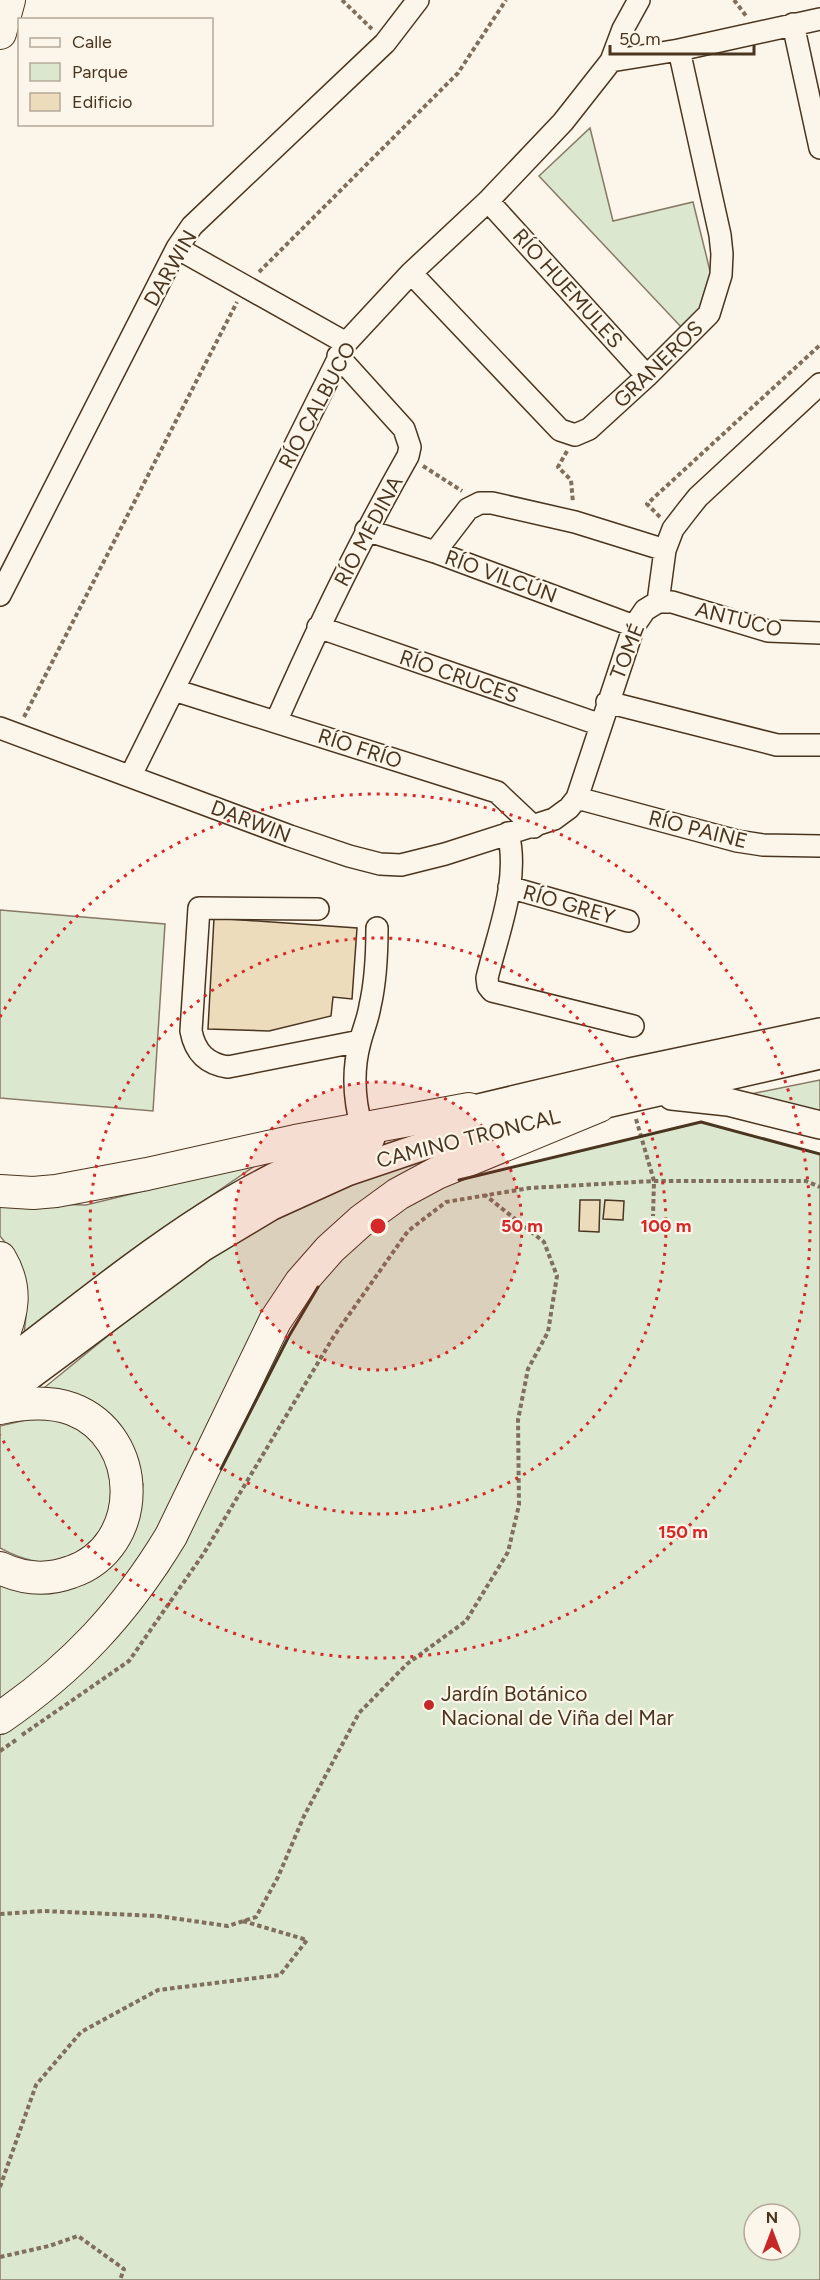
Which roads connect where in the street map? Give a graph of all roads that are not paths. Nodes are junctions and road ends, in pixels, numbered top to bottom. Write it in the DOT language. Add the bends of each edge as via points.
graph roads {
  1 [pos="9,0"];
  2 [pos="418,0"];
  3 [pos="639,0"];
  4 [pos="820,19"];
  5 [pos="793,24"];
  6 [pos="0,33"];
  7 [pos="679,50"];
  8 [pos="611,61"];
  9 [pos="820,148"];
  10 [pos="488,201"];
  11 [pos="177,248"];
  12 [pos="411,273"];
  13 [pos="342,350"];
  14 [pos="647,376"];
  15 [pos="820,384"];
  16 [pos="366,530"];
  17 [pos="665,549"];
  18 [pos="435,552"];
  19 [pos="0,595"];
  20 [pos="658,602"];
  21 [pos="634,626"];
  22 [pos="318,627"];
  23 [pos="820,633"];
  24 [pos="174,690"];
  25 [pos="608,702"];
  26 [pos="276,722"];
  27 [pos="601,725"];
  28 [pos="8,731"];
  29 [pos="820,745"];
  30 [pos="131,775"];
  31 [pos="577,798"];
  32 [pos="534,827"];
  33 [pos="508,833"];
  34 [pos="820,846"];
  35 [pos="509,887"];
  36 [pos="318,909"];
  37 [pos="628,921"];
  38 [pos="377,928"];
  39 [pos="820,1016"];
  40 [pos="633,1026"];
  41 [pos="820,1032"];
  42 [pos="360,1041"];
  43 [pos="820,1055"];
  44 [pos="657,1066"];
  45 [pos="638,1096"];
  46 [pos="598,1106"];
  47 [pos="469,1109"];
  48 [pos="820,1125"];
  49 [pos="362,1129"];
  50 [pos="0,1191"];
  51 [pos="0,1258"];
  52 [pos="0,1344"];
  53 [pos="0,1368"];
  54 [pos="0,1398"];
  55 [pos="0,1408"];
  56 [pos="0,1568"];
  57 [pos="0,1718"];
  1 -- 6 [label="highway"];
  2 -- 11 [label="street, DARWIN" via="385,43 192,226"];
  3 -- 8 [label="street, RÍO CALBUCO"];
  4 -- 5 [label="street"];
  5 -- 7 [label="street"];
  5 -- 9 [label="street"];
  7 -- 8 [label="street"];
  7 -- 14 [label="street, GRANEROS" via="720,235 720,275 709,314"];
  8 -- 10 [label="street, RÍO CALBUCO" via="563,122"];
  10 -- 12 [label="street, RÍO CALBUCO"];
  10 -- 14 [label="street, RÍO HUEMULES"];
  11 -- 13 [label="street, RÍO MEDINA" via="245,286"];
  11 -- 19 [label="street, DARWIN"];
  12 -- 13 [label="street, RÍO CALBUCO"];
  12 -- 14 [label="street, GRANEROS" via="560,430 575,435 589,429"];
  13 -- 16 [label="street, RÍO MEDINA" via="404,429 410,447"];
  13 -- 24 [label="street, RÍO CALBUCO"];
  15 -- 17 [label="street, TOMÉ" via="698,497 673,529"];
  16 -- 18 [label="street, RÍO VILCÚN"];
  16 -- 22 [label="street, RÍO MEDINA"];
  17 -- 18 [label="street" via="492,502 468,509"];
  17 -- 20 [label="street, TOMÉ"];
  18 -- 21 [label="street, RÍO VILCÚN"];
  20 -- 21 [label="street, TOMÉ" via="645,610"];
  20 -- 23 [label="street, ANTUCO" via="672,602 768,631"];
  21 -- 25 [label="street, TOMÉ"];
  22 -- 26 [label="street, RÍO MEDINA"];
  22 -- 27 [label="street, RÍO CRUCES"];
  24 -- 26 [label="street, RÍO FRÍO"];
  24 -- 30 [label="street, RÍO CALBUCO"];
  25 -- 27 [label="street, TOMÉ"];
  25 -- 29 [label="street" via="777,746"];
  26 -- 32 [label="street, RÍO FRÍO" via="497,792"];
  27 -- 31 [label="street, TOMÉ"];
  28 -- 30 [label="street, DARWIN"];
  30 -- 33 [label="street, DARWIN" via="290,836 380,864 401,865"];
  31 -- 32 [label="street" via="569,808"];
  31 -- 34 [label="street, RÍO PAINE" via="738,841"];
  32 -- 33 [label="street"];
  33 -- 35 [label="street" via="512,850"];
  35 -- 37 [label="street, RÍO GREY"];
  35 -- 40 [label="street" via="487,978 492,991"];
  36 -- 42 [label="street" via="199,909 193,1041 210,1062 228,1067"];
  38 -- 42 [label="street" via="374,990"];
  39 -- 44 [label="main road"];
  41 -- 44 [label="main road, CAMINO TRONCAL"];
  42 -- 49 [label="street" via="355,1095"];
  43 -- 45 [label="main road, CAMINO TRONCAL"];
  44 -- 47 [label="main road, CAMINO TRONCAL"];
  45 -- 46 [label="main road, CAMINO TRONCAL"];
  45 -- 48 [label="main road" via="728,1102"];
  46 -- 54 [label="main road, CAMINO TRONCAL" via="426,1145 309,1188 202,1248"];
  46 -- 57 [label="highway" via="437,1173 398,1194 330,1249 301,1282 275,1321 171,1536 142,1582 85,1650"];
  47 -- 49 [label="highway"];
  47 -- 53 [label="main road, CAMINO TRONCAL" via="350,1144 243,1193 187,1227"];
  49 -- 50 [label="highway" via="56,1191"];
  51 -- 52 [label="highway" via="13,1297"];
  55 -- 56 [label="highway" via="58,1405 87,1417 110,1437 118,1451 128,1496 121,1526 113,1539 103,1552 78,1570 32,1578"];
}
